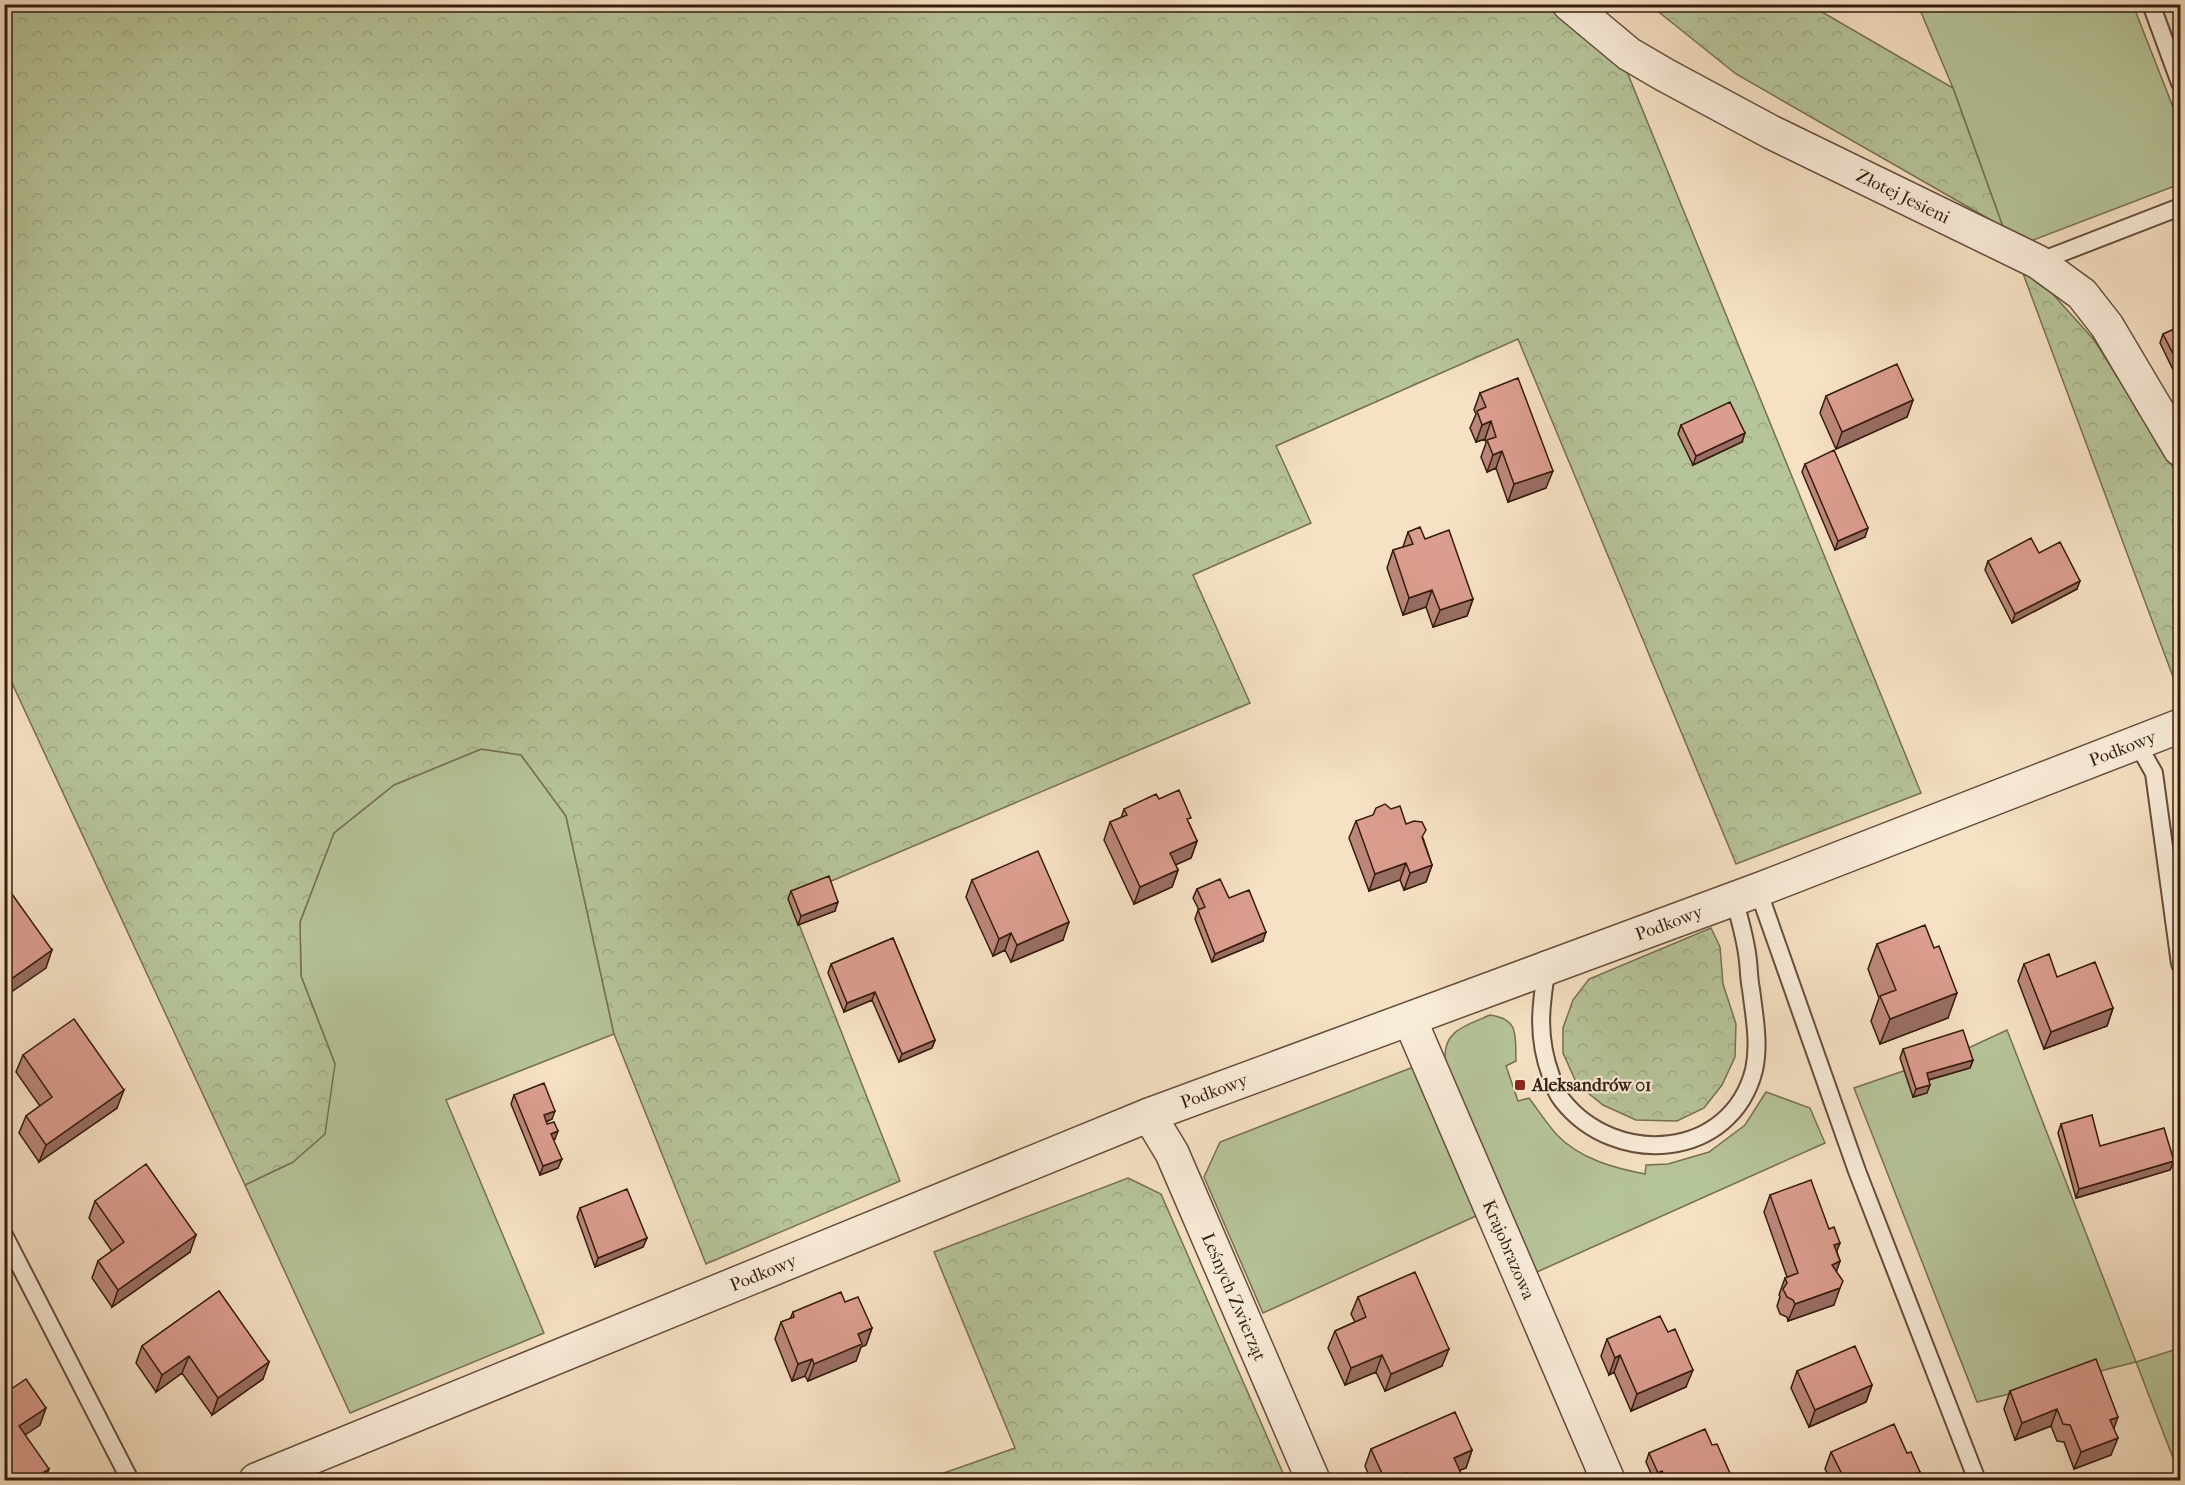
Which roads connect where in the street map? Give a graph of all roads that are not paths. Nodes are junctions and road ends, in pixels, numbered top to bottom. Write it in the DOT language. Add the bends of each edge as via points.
graph roads {
  1 [pos="1569,4"];
  2 [pos="2151,4"];
  3 [pos="2181,83"];
  4 [pos="2181,207"];
  5 [pos="2038,262"];
  6 [pos="2181,448"];
  7 [pos="2181,726"];
  8 [pos="2137,742"];
  9 [pos="1746,895"];
  10 [pos="2181,964"];
  11 [pos="1547,968"];
  12 [pos="1410,1020"];
  13 [pos="1149,1115"];
  14 [pos="4,1235"];
  15 [pos="130,1480"];
  16 [pos="256,1480"];
  17 [pos="1313,1480"];
  18 [pos="1608,1480"];
  19 [pos="1977,1480"];
  1 -- 5 [label="street, Złotej Jesieni" via="1629,54 1665,75 1771,132"];
  2 -- 3 [label="lane"];
  4 -- 5 [label="lane"];
  5 -- 6 [label="street, Złotej Jesieni" via="2082,294 2107,326"];
  7 -- 8 [label="street, Podkowy"];
  8 -- 9 [label="street, Podkowy"];
  8 -- 10 [label="lane" via="2154,773"];
  9 -- 11 [label="street, Podkowy"];
  9 -- 11 [label="lane" via="1757,1042 1754,1069 1746,1094 1730,1116 1703,1134 1675,1145 1646,1146 1599,1132 1561,1099 1543,1053 1541,1003"];
  9 -- 19 [label="lane"];
  11 -- 12 [label="street, Podkowy"];
  12 -- 13 [label="street, Podkowy"];
  12 -- 18 [label="street, Krajobrazowa"];
  13 -- 16 [label="street, Podkowy"];
  13 -- 17 [label="street, Leśnych Zwierząt" via="1172,1154"];
  14 -- 15 [label="lane"];
}
